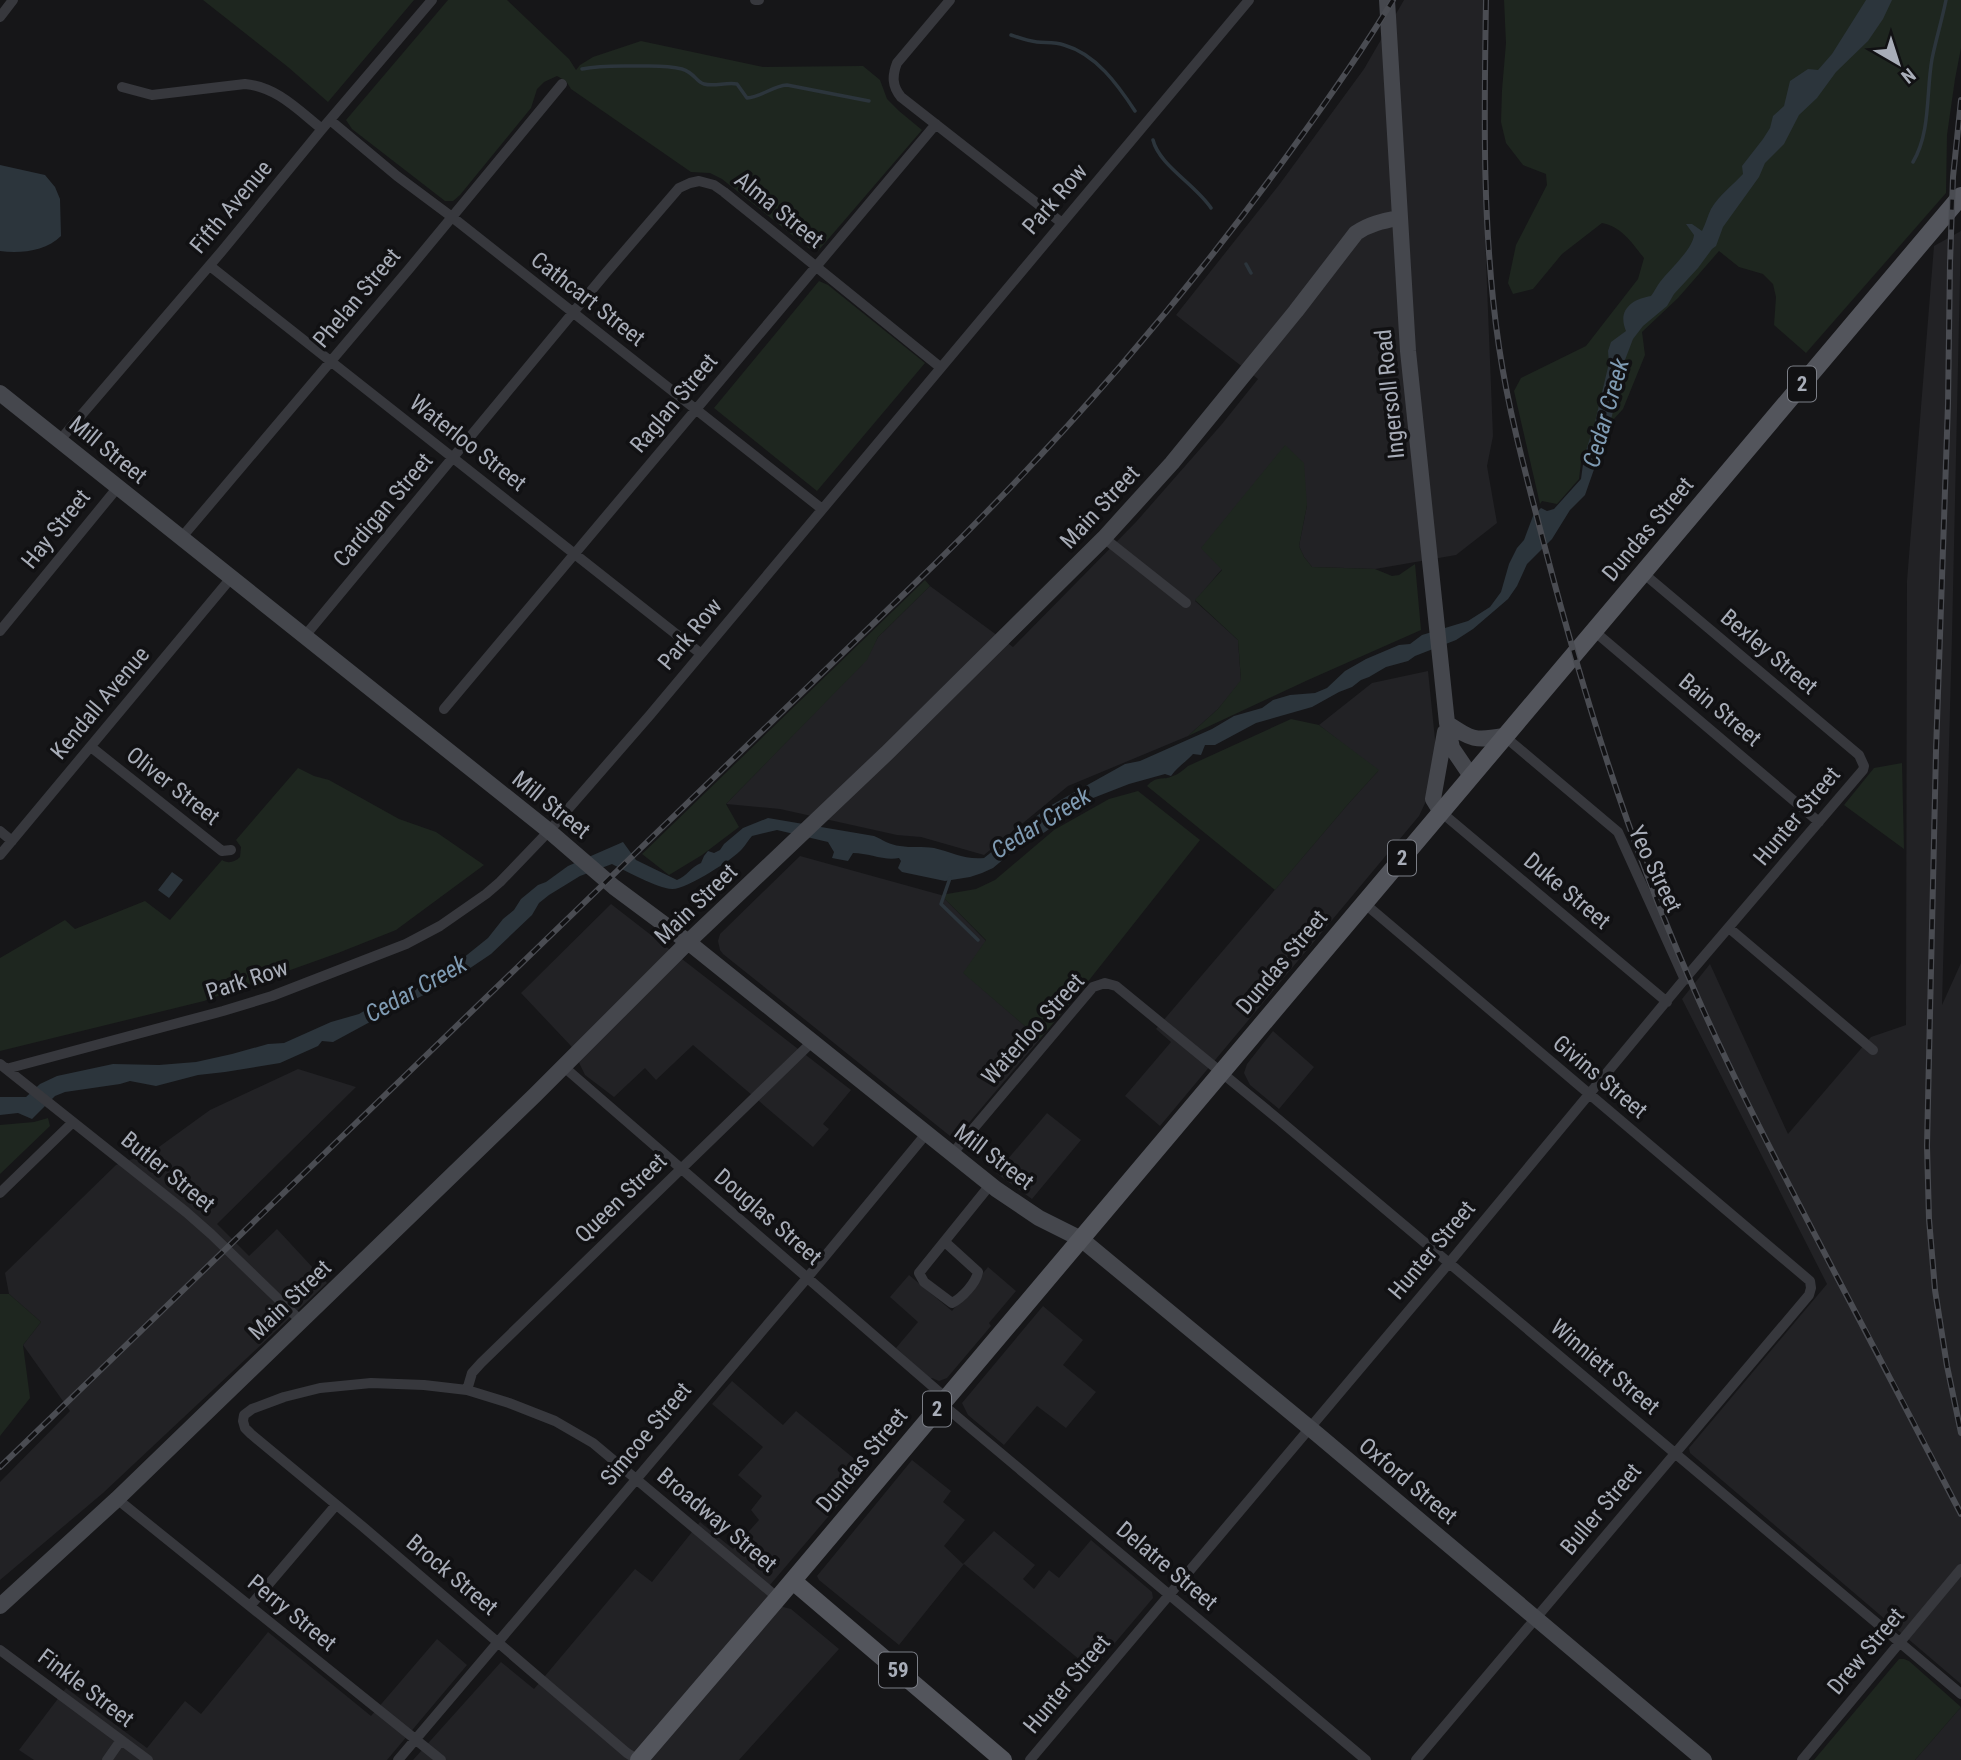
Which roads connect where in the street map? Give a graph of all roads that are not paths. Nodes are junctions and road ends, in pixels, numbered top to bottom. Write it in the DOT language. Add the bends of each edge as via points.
graph roads {
  1 [pos="13,0"];
  2 [pos="432,0"];
  3 [pos="950,0"];
  4 [pos="1250,0"];
  5 [pos="1387,0"];
  6 [pos="0,17"];
  7 [pos="562,84"];
  8 [pos="122,87"];
  9 [pos="330,120"];
  10 [pos="936,124"];
  11 [pos="322,129"];
  12 [pos="1961,196"];
  13 [pos="452,217"];
  14 [pos="1398,218"];
  15 [pos="1062,223"];
  16 [pos="210,266"];
  17 [pos="815,267"];
  18 [pos="574,313"];
  19 [pos="330,362"];
  20 [pos="940,368"];
  21 [pos="0,393"];
  22 [pos="695,410"];
  23 [pos="60,440"];
  24 [pos="454,458"];
  25 [pos="118,487"];
  26 [pos="822,509"];
  27 [pos="182,537"];
  28 [pos="1104,538"];
  29 [pos="575,554"];
  30 [pos="1643,573"];
  31 [pos="232,578"];
  32 [pos="1186,603"];
  33 [pos="0,631"];
  34 [pos="1594,631"];
  35 [pos="304,637"];
  36 [pos="700,653"];
  37 [pos="444,709"];
  38 [pos="1447,723"];
  39 [pos="1504,736"];
  40 [pos="91,747"];
  41 [pos="1864,766"];
  42 [pos="1471,776"];
  43 [pos="1441,812"];
  44 [pos="1819,822"];
  45 [pos="0,831"];
  46 [pos="549,831"];
  47 [pos="12,841"];
  48 [pos="231,850"];
  49 [pos="0,855"];
  50 [pos="1364,903"];
  51 [pos="1728,929"];
  52 [pos="688,942"];
  53 [pos="1685,980"];
  54 [pos="1667,1002"];
  55 [pos="812,1042"];
  56 [pos="1873,1050"];
  57 [pos="3,1067"];
  58 [pos="564,1067"];
  59 [pos="1222,1072"];
  60 [pos="1589,1096"];
  61 [pos="72,1123"];
  62 [pos="926,1134"];
  63 [pos="952,1154"];
  64 [pos="680,1169"];
  65 [pos="990,1185"];
  66 [pos="0,1193"];
  67 [pos="1082,1239"];
  68 [pos="944,1242"];
  69 [pos="1449,1263"];
  70 [pos="807,1278"];
  71 [pos="1810,1282"];
  72 [pos="301,1321"];
  73 [pos="467,1390"];
  74 [pos="944,1401"];
  75 [pos="243,1421"];
  76 [pos="1310,1428"];
  77 [pos="1675,1453"];
  78 [pos="635,1479"];
  79 [pos="117,1499"];
  80 [pos="336,1505"];
  81 [pos="1961,1569"];
  82 [pos="793,1581"];
  83 [pos="1169,1595"];
  84 [pos="778,1598"];
  85 [pos="0,1606"];
  86 [pos="250,1606"];
  87 [pos="1535,1619"];
  88 [pos="497,1641"];
  89 [pos="1900,1643"];
  90 [pos="0,1650"];
  91 [pos="1961,1694"];
  92 [pos="415,1739"];
  93 [pos="121,1740"];
  94 [pos="107,1760"];
  95 [pos="148,1760"];
  96 [pos="398,1760"];
  97 [pos="441,1760"];
  98 [pos="639,1760"];
  99 [pos="1003,1760"];
  100 [pos="1030,1760"];
  101 [pos="1366,1760"];
  102 [pos="1416,1760"];
  103 [pos="1704,1760"];
  104 [pos="1802,1760"];
  1 -- 6 [label="street"];
  2 -- 9 [label="street, Fifth Avenue"];
  3 -- 10 [label="street" via="902,58 893,76 898,94"];
  4 -- 15 [label="street, Park Row"];
  5 -- 14 [label="main road, Ingersoll Road"];
  7 -- 13 [label="street, Phelan Street"];
  8 -- 11 [label="street" via="152,96 259,85"];
  9 -- 11 [label="street, Fifth Avenue"];
  9 -- 13 [label="street, Cathcart Street"];
  10 -- 15 [label="street"];
  10 -- 17 [label="street, Raglan Street"];
  11 -- 16 [label="street, Fifth Avenue"];
  12 -- 30 [label="main road, Dundas Street / 2"];
  13 -- 18 [label="street, Cathcart Street"];
  13 -- 19 [label="street, Phelan Street"];
  14 -- 28 [label="main road, Main Street" via="1356,233 1172,463"];
  14 -- 38 [label="main road, Ingersoll Road"];
  15 -- 20 [label="street, Park Row"];
  16 -- 19 [label="street, Waterloo Street"];
  16 -- 23 [label="street, Fifth Avenue"];
  17 -- 18 [label="street, Alma Street" via="724,192 695,181 673,195"];
  17 -- 20 [label="street, Alma Street"];
  17 -- 22 [label="street, Raglan Street"];
  18 -- 22 [label="street, Cathcart Street"];
  18 -- 24 [label="street, Cardigan Street"];
  19 -- 24 [label="street, Waterloo Street"];
  19 -- 27 [label="street, Phelan Street"];
  20 -- 26 [label="street, Park Row"];
  21 -- 23 [label="main road, Mill Street"];
  22 -- 26 [label="street, Cathcart Street"];
  22 -- 29 [label="street, Raglan Street"];
  23 -- 25 [label="main road, Mill Street"];
  24 -- 29 [label="street, Waterloo Street"];
  24 -- 35 [label="street, Cardigan Street"];
  25 -- 27 [label="main road, Mill Street"];
  25 -- 33 [label="street, Hay Street"];
  26 -- 36 [label="street, Park Row"];
  27 -- 31 [label="main road, Mill Street"];
  28 -- 32 [label="street"];
  28 -- 52 [label="main road, Main Street"];
  29 -- 36 [label="street, Waterloo Street"];
  29 -- 37 [label="street, Raglan Street"];
  30 -- 34 [label="main road, Dundas Street / 2"];
  30 -- 41 [label="street, Bexley Street" via="1859,755"];
  31 -- 35 [label="main road, Mill Street"];
  31 -- 40 [label="street, Kendall Avenue"];
  34 -- 39 [label="main road, Dundas Street / 2"];
  34 -- 44 [label="street, Bain Street"];
  35 -- 46 [label="main road, Mill Street"];
  36 -- 46 [label="street, Park Row"];
  38 -- 39 [label="main road" via="1482,740"];
  38 -- 42 [label="main road, Ingersoll Road" via="1452,748"];
  38 -- 43 [label="main road" via="1433,799"];
  39 -- 42 [label="main road, Dundas Street / 2"];
  39 -- 53 [label="street, Yeo Street" via="1618,832"];
  40 -- 47 [label="street, Kendall Avenue"];
  40 -- 48 [label="street, Oliver Street" via="220,850"];
  41 -- 44 [label="street, Hunter Street"];
  42 -- 43 [label="main road, Dundas Street / 2"];
  43 -- 50 [label="main road, Dundas Street / 2"];
  43 -- 54 [label="street, Duke Street"];
  44 -- 51 [label="street, Hunter Street"];
  45 -- 47 [label="street"];
  46 -- 52 [label="main road, Mill Street"];
  46 -- 57 [label="street, Park Row" via="486,894 406,944 223,1011"];
  47 -- 49 [label="street, Kendall Avenue"];
  50 -- 59 [label="main road, Dundas Street / 2"];
  50 -- 60 [label="street, Givins Street"];
  51 -- 53 [label="street, Hunter Street"];
  51 -- 56 [label="street"];
  52 -- 55 [label="main road, Mill Street"];
  52 -- 58 [label="main road, Main Street"];
  53 -- 54 [label="street, Hunter Street"];
  54 -- 60 [label="street, Hunter Street"];
  55 -- 62 [label="main road, Mill Street"];
  55 -- 64 [label="street, Queen Street"];
  57 -- 61 [label="street, Butler Street"];
  58 -- 64 [label="street, Douglas Street"];
  58 -- 72 [label="main road, Main Street"];
  59 -- 63 [label="street, Waterloo Street" via="1116,986 1098,984"];
  59 -- 67 [label="main road, Dundas Street / 2"];
  59 -- 69 [label="street, Winniett Street"];
  60 -- 69 [label="street, Hunter Street"];
  60 -- 71 [label="street, Givins Street"];
  61 -- 66 [label="street"];
  61 -- 72 [label="street, Butler Street" via="186,1212"];
  62 -- 63 [label="main road, Mill Street"];
  62 -- 70 [label="street, Simcoe Street"];
  63 -- 65 [label="main road, Mill Street"];
  64 -- 70 [label="street, Douglas Street"];
  64 -- 73 [label="street, Queen Street" via="481,1363"];
  65 -- 67 [label="main road, Mill Street" via="1039,1218"];
  65 -- 68 [label="street"];
  67 -- 74 [label="main road, Dundas Street / 2"];
  67 -- 76 [label="main road, Oxford Street"];
  68 -- 68 [label="street" via="919,1273 952,1303 978,1272"];
  69 -- 76 [label="street, Hunter Street"];
  69 -- 77 [label="street, Winniett Street"];
  70 -- 74 [label="street, Douglas Street"];
  70 -- 78 [label="street, Simcoe Street"];
  71 -- 77 [label="street, Buller Street" via="1809,1295"];
  72 -- 79 [label="main road, Main Street"];
  73 -- 75 [label="street, Broadway Street" via="398,1383 320,1388 260,1404 247,1412"];
  73 -- 78 [label="street, Broadway Street" via="567,1427"];
  74 -- 82 [label="main road, Dundas Street / 2"];
  74 -- 83 [label="street, Delatre Street"];
  75 -- 80 [label="street, Brock Street" via="251,1434"];
  76 -- 83 [label="street, Hunter Street"];
  76 -- 87 [label="main road, Oxford Street"];
  77 -- 87 [label="street, Buller Street"];
  77 -- 89 [label="street, Winniett Street"];
  78 -- 84 [label="street, Broadway Street"];
  78 -- 88 [label="street, Simcoe Street"];
  79 -- 85 [label="main road, Main Street"];
  79 -- 86 [label="street, Perry Street"];
  80 -- 86 [label="street"];
  80 -- 88 [label="street, Brock Street"];
  81 -- 89 [label="street, Drew Street"];
  82 -- 84 [label="main road, Dundas Street / 2"];
  82 -- 99 [label="main road, 59"];
  83 -- 100 [label="street, Hunter Street"];
  83 -- 101 [label="street, Delatre Street"];
  84 -- 98 [label="main road, Dundas Street / 2"];
  86 -- 92 [label="street, Perry Street"];
  87 -- 102 [label="street, Buller Street"];
  87 -- 103 [label="main road, Oxford Street"];
  88 -- 92 [label="street, Simcoe Street"];
  88 -- 98 [label="street, Brock Street"];
  89 -- 91 [label="street, Winniett Street"];
  89 -- 104 [label="street, Drew Street"];
  90 -- 93 [label="street, Finkle Street"];
  92 -- 96 [label="street, Simcoe Street"];
  92 -- 97 [label="street, Perry Street"];
  93 -- 94 [label="street"];
  93 -- 95 [label="street, Finkle Street"];
}
